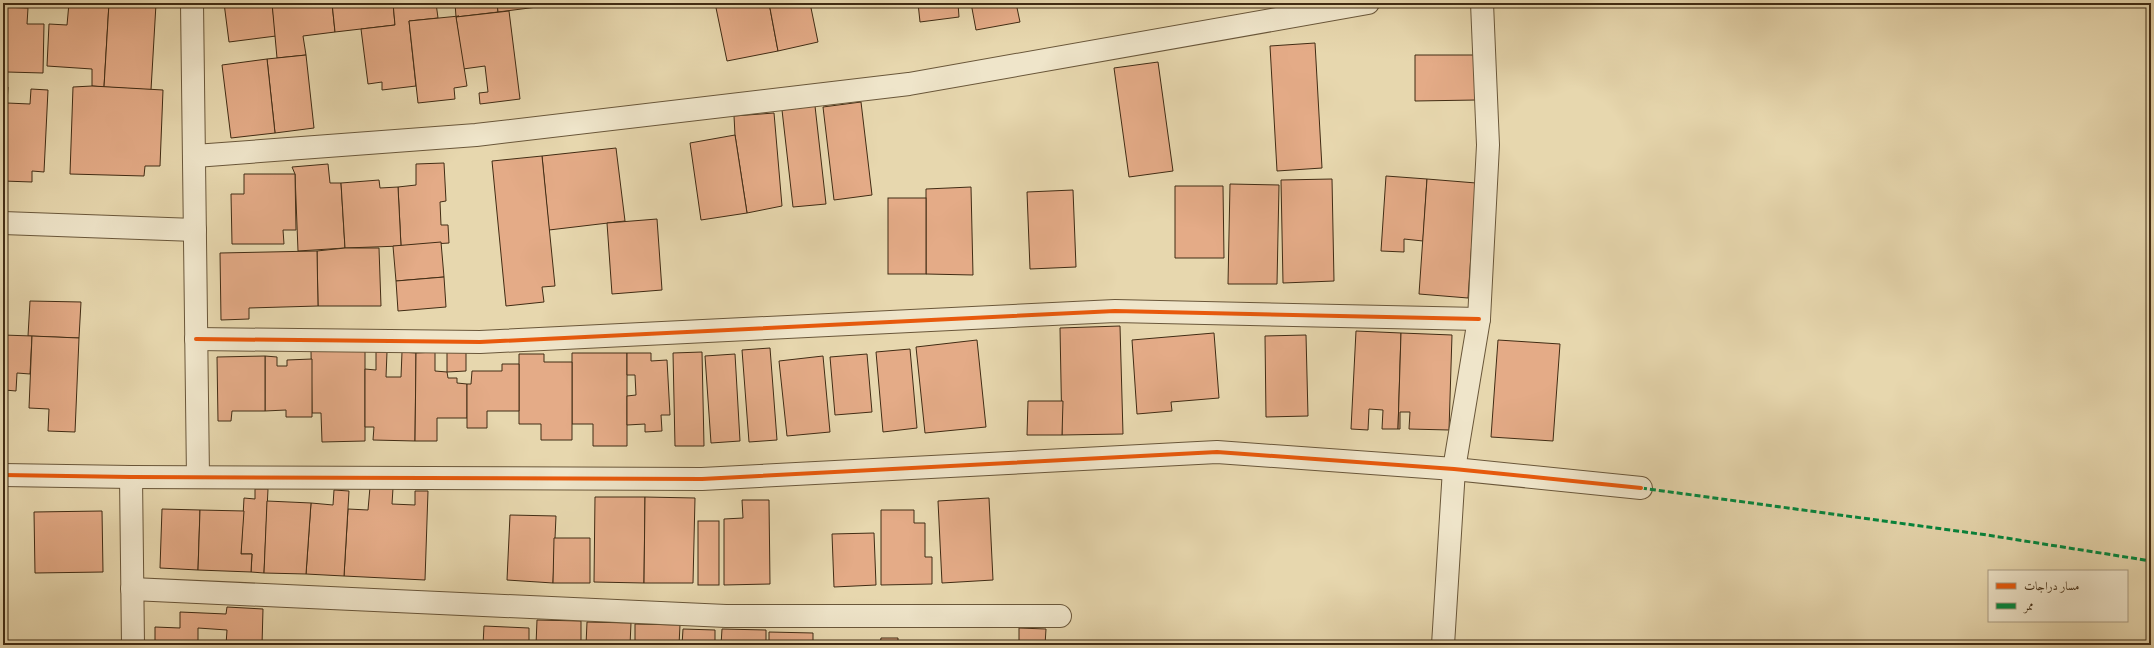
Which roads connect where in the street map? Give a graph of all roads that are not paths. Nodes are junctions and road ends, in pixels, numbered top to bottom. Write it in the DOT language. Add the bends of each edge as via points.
graph roads {
  1 [pos="192,3"];
  2 [pos="1368,3"];
  3 [pos="1482,3"];
  4 [pos="195,156"];
  5 [pos="3,222"];
  6 [pos="195,230"];
  7 [pos="1479,319"];
  8 [pos="196,339"];
  9 [pos="1454,469"];
  10 [pos="3,474"];
  11 [pos="131,477"];
  12 [pos="198,477"];
  13 [pos="1642,488"];
  14 [pos="132,589"];
  15 [pos="1060,616"];
  16 [pos="133,645"];
  17 [pos="1443,645"];
  1 -- 4 [label="street"];
  2 -- 4 [label="street" via="908,84 476,135"];
  3 -- 7 [label="street" via="1488,146"];
  4 -- 6 [label="street"];
  5 -- 6 [label="street"];
  6 -- 8 [label="street"];
  7 -- 8 [label="street" via="1116,311 480,342"];
  7 -- 9 [label="street"];
  8 -- 12 [label="street"];
  9 -- 12 [label="street" via="1217,452 702,479"];
  9 -- 13 [label="street"];
  9 -- 17 [label="street"];
  10 -- 11 [label="street"];
  11 -- 12 [label="street"];
  11 -- 14 [label="street"];
  14 -- 15 [label="street" via="726,616"];
  14 -- 16 [label="street"];
}
